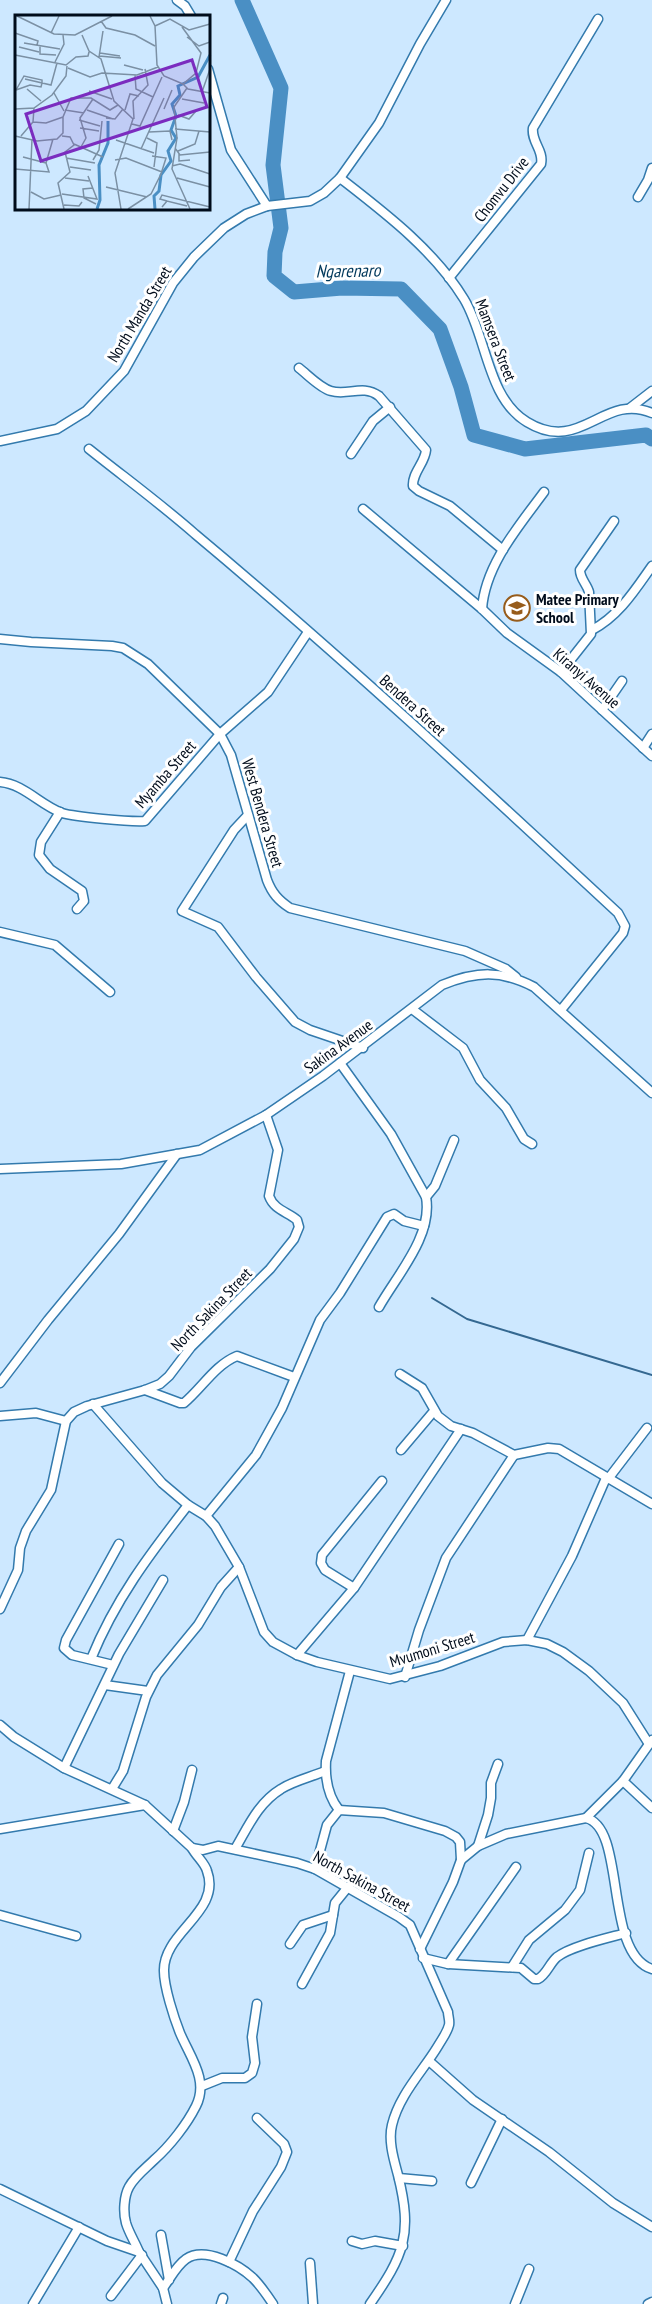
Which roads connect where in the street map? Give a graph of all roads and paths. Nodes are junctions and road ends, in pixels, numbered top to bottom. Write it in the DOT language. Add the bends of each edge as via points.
graph roads {
  1 [pos="177,0"];
  2 [pos="446,0"];
  3 [pos="190,15"];
  4 [pos="598,19"];
  5 [pos="210,76"];
  6 [pos="652,168"];
  7 [pos="340,178"];
  8 [pos="638,197"];
  9 [pos="267,206"];
  10 [pos="449,278"];
  11 [pos="299,368"];
  12 [pos="652,392"];
  13 [pos="390,407"];
  14 [pos="630,408"];
  15 [pos="652,413"];
  16 [pos="0,441"];
  17 [pos="89,449"];
  18 [pos="351,454"];
  19 [pos="544,492"];
  20 [pos="363,509"];
  21 [pos="614,521"];
  22 [pos="503,550"];
  23 [pos="652,566"];
  24 [pos="482,609"];
  25 [pos="592,630"];
  26 [pos="308,632"];
  27 [pos="0,639"];
  28 [pos="561,672"];
  29 [pos="622,681"];
  30 [pos="602,710"];
  31 [pos="220,734"];
  32 [pos="652,734"];
  33 [pos="643,748"];
  34 [pos="652,756"];
  35 [pos="0,782"];
  36 [pos="60,812"];
  37 [pos="248,815"];
  38 [pos="77,909"];
  39 [pos="0,932"];
  40 [pos="517,978"];
  41 [pos="110,992"];
  42 [pos="411,1009"];
  43 [pos="561,1010"];
  44 [pos="363,1048"];
  45 [pos="340,1063"];
  46 [pos="652,1093"];
  47 [pos="266,1115"];
  48 [pos="454,1140"];
  49 [pos="532,1144"];
  50 [pos="177,1154"];
  51 [pos="0,1168"];
  52 [pos="426,1197"];
  53 [pos="424,1226"];
  54 [pos="379,1307"];
  55 [pos="400,1374"];
  56 [pos="294,1377"];
  57 [pos="0,1383"];
  58 [pos="145,1390"];
  59 [pos="93,1404"];
  60 [pos="434,1411"];
  61 [pos="0,1416"];
  62 [pos="66,1421"];
  63 [pos="647,1428"];
  64 [pos="461,1429"];
  65 [pos="401,1450"];
  66 [pos="514,1455"];
  67 [pos="607,1479"];
  68 [pos="382,1482"];
  69 [pos="652,1504"];
  70 [pos="188,1505"];
  71 [pos="206,1516"];
  72 [pos="119,1544"];
  73 [pos="239,1567"];
  74 [pos="163,1580"];
  75 [pos="354,1588"];
  76 [pos="0,1609"];
  77 [pos="527,1640"];
  78 [pos="297,1655"];
  79 [pos="91,1659"];
  80 [pos="113,1665"];
  81 [pos="350,1671"];
  82 [pos="405,1677"];
  83 [pos="105,1685"];
  84 [pos="148,1691"];
  85 [pos="0,1725"];
  86 [pos="650,1742"];
  87 [pos="498,1764"];
  88 [pos="64,1768"];
  89 [pos="192,1770"];
  90 [pos="325,1771"];
  91 [pos="623,1781"];
  92 [pos="112,1790"];
  93 [pos="145,1805"];
  94 [pos="652,1808"];
  95 [pos="339,1810"];
  96 [pos="586,1818"];
  97 [pos="0,1829"];
  98 [pos="173,1831"];
  99 [pos="478,1846"];
  100 [pos="192,1848"];
  101 [pos="235,1849"];
  102 [pos="589,1853"];
  103 [pos="461,1860"];
  104 [pos="516,1867"];
  105 [pos="315,1869"];
  106 [pos="348,1887"];
  107 [pos="0,1915"];
  108 [pos="333,1915"];
  109 [pos="626,1933"];
  110 [pos="76,1936"];
  111 [pos="290,1944"];
  112 [pos="421,1953"];
  113 [pos="448,1964"];
  114 [pos="512,1967"];
  115 [pos="652,1970"];
  116 [pos="302,1984"];
  117 [pos="257,2004"];
  118 [pos="429,2061"];
  119 [pos="202,2086"];
  120 [pos="256,2118"];
  121 [pos="501,2119"];
  122 [pos="399,2178"];
  123 [pos="432,2181"];
  124 [pos="471,2183"];
  125 [pos="0,2189"];
  126 [pos="79,2227"];
  127 [pos="652,2227"];
  128 [pos="161,2235"];
  129 [pos="352,2241"];
  130 [pos="403,2246"];
  131 [pos="140,2254"];
  132 [pos="229,2262"];
  133 [pos="310,2263"];
  134 [pos="529,2269"];
  135 [pos="169,2280"];
  136 [pos="163,2288"];
  137 [pos="111,2296"];
  138 [pos="33,2304"];
  139 [pos="167,2304"];
  140 [pos="273,2304"];
  141 [pos="313,2304"];
  142 [pos="370,2304"];
  143 [pos="515,2304"];
  1 -- 3 [label="street"];
  2 -- 7 [label="street" via="379,123"];
  4 -- 10 [label="street, Chomvu Drive" via="533,128 542,153 541,164"];
  5 -- 9 [label="street" via="231,150"];
  6 -- 8 [label="street"];
  7 -- 9 [label="street, North Manda Street" via="310,201"];
  7 -- 10 [label="street, Mamsera Street" via="406,232"];
  9 -- 16 [label="street, North Manda Street" via="236,219 194,257 173,283 124,371 86,411 57,429"];
  10 -- 14 [label="street, Mamsera Street" via="475,320 502,397 526,422 557,433"];
  11 -- 13 [label="street" via="332,391 372,391"];
  12 -- 14 [label="street"];
  13 -- 18 [label="street" via="373,421"];
  13 -- 22 [label="street" via="426,450 413,486 450,506"];
  14 -- 15 [label="street"];
  17 -- 26 [label="street, Bendera Street"];
  19 -- 22 [label="street"];
  20 -- 24 [label="street, Kiranyi Avenue"];
  21 -- 25 [label="street" via="580,570 588,586"];
  22 -- 24 [label="street" via="486,588"];
  23 -- 25 [label="street" via="610,619"];
  24 -- 28 [label="street, Kiranyi Avenue" via="507,633"];
  25 -- 28 [label="street"];
  26 -- 31 [label="street, Myamba Street" via="268,692"];
  26 -- 43 [label="street, Bendera Street" via="622,919 622,933"];
  27 -- 31 [label="street, West Bendera Street" via="123,648 148,664"];
  28 -- 30 [label="street, Kiranyi Avenue"];
  29 -- 30 [label="street"];
  30 -- 33 [label="street, Kiranyi Avenue"];
  31 -- 36 [label="street, Myamba Street" via="145,821"];
  31 -- 37 [label="street, West Bendera Street" via="231,755"];
  32 -- 33 [label="street"];
  33 -- 34 [label="street, Kiranyi Avenue"];
  35 -- 36 [label="street, Myamba Street" via="16,786"];
  36 -- 38 [label="street" via="41,842 39,855 50,869 82,891 84,901"];
  37 -- 40 [label="street, West Bendera Street" via="272,893 290,908 465,951"];
  37 -- 44 [label="street" via="234,830 183,911 218,927 295,1022"];
  39 -- 41 [label="street" via="55,945"];
  40 -- 42 [label="street, Sakina Avenue" via="479,974 461,978 442,985"];
  40 -- 43 [label="street, Sakina Avenue"];
  42 -- 44 [label="street, Sakina Avenue"];
  42 -- 49 [label="street" via="463,1048 480,1080 506,1108 524,1139"];
  43 -- 46 [label="street, Sakina Avenue"];
  44 -- 45 [label="street, Sakina Avenue"];
  45 -- 47 [label="street, Sakina Avenue"];
  45 -- 52 [label="street" via="392,1134"];
  47 -- 50 [label="street, Sakina Avenue" via="200,1150"];
  47 -- 58 [label="street, North Sakina Street" via="278,1150 270,1196 279,1209 297,1220 298,1233 270,1269 191,1347 169,1376"];
  48 -- 52 [label="street" via="439,1178"];
  50 -- 51 [label="street, Sakina Avenue" via="121,1164"];
  50 -- 57 [label="street" via="119,1234"];
  52 -- 53 [label="street"];
  53 -- 54 [label="street" via="408,1264"];
  53 -- 56 [label="street" via="394,1214 387,1217 320,1320"];
  55 -- 60 [label="street" via="422,1388"];
  56 -- 58 [label="street" via="237,1356 184,1403"];
  56 -- 71 [label="street" via="256,1455"];
  58 -- 59 [label="street, North Sakina Street"];
  59 -- 62 [label="street, North Sakina Street" via="74,1412"];
  59 -- 70 [label="street, Mvumoni Street" via="162,1483"];
  60 -- 64 [label="street"];
  60 -- 65 [label="street"];
  61 -- 62 [label="street" via="36,1413"];
  62 -- 76 [label="street" via="51,1490 26,1531 18,1570"];
  63 -- 67 [label="street"];
  64 -- 66 [label="street"];
  64 -- 75 [label="street"];
  66 -- 67 [label="street" via="555,1448"];
  66 -- 82 [label="street" via="446,1558"];
  67 -- 69 [label="street"];
  67 -- 77 [label="street"];
  68 -- 75 [label="street" via="322,1555 325,1570"];
  70 -- 71 [label="street, Mvumoni Street"];
  70 -- 79 [label="street" via="126,1588"];
  71 -- 73 [label="street, Mvumoni Street"];
  72 -- 79 [label="street" via="64,1648 72,1655"];
  73 -- 78 [label="street, Mvumoni Street" via="264,1632"];
  73 -- 84 [label="street" via="220,1587 198,1625"];
  74 -- 80 [label="street"];
  75 -- 78 [label="street"];
  77 -- 82 [label="street, Mvumoni Street" via="503,1642"];
  77 -- 86 [label="street, Mvumoni Street" via="547,1644 589,1671 623,1704"];
  78 -- 81 [label="street, Mvumoni Street"];
  79 -- 80 [label="street"];
  80 -- 83 [label="street"];
  81 -- 82 [label="street, Mvumoni Street" via="390,1680"];
  81 -- 90 [label="street"];
  83 -- 84 [label="street"];
  83 -- 88 [label="street"];
  84 -- 92 [label="street" via="123,1771"];
  85 -- 88 [label="street"];
  86 -- 91 [label="street"];
  87 -- 99 [label="street"];
  88 -- 92 [label="street"];
  89 -- 98 [label="street"];
  90 -- 95 [label="street" via="330,1796"];
  90 -- 101 [label="street" via="282,1788 267,1800"];
  91 -- 94 [label="street"];
  91 -- 96 [label="street"];
  92 -- 93 [label="street"];
  93 -- 97 [label="street"];
  93 -- 98 [label="street"];
  95 -- 103 [label="street" via="384,1812 445,1830 460,1842"];
  95 -- 105 [label="street" via="327,1825"];
  96 -- 99 [label="street" via="506,1834"];
  96 -- 109 [label="street" via="597,1825 606,1842"];
  98 -- 100 [label="street"];
  99 -- 103 [label="street"];
  100 -- 101 [label="street, North Sakina Street"];
  100 -- 119 [label="street" via="208,1872 209,1889 200,1911 168,1951 164,1974 179,2032"];
  101 -- 105 [label="street, North Sakina Street"];
  102 -- 114 [label="street" via="580,1890 565,1910 529,1940"];
  103 -- 112 [label="street"];
  104 -- 113 [label="street"];
  105 -- 106 [label="street, North Sakina Street"];
  106 -- 108 [label="street" via="335,1903"];
  106 -- 112 [label="street, North Sakina Street" via="410,1925"];
  107 -- 110 [label="street"];
  108 -- 111 [label="street" via="303,1925"];
  108 -- 116 [label="street" via="330,1933"];
  109 -- 114 [label="street" via="562,1954 538,1979"];
  109 -- 115 [label="street" via="636,1959"];
  112 -- 113 [label="street"];
  112 -- 118 [label="street, North Sakina Street" via="450,2023"];
  113 -- 114 [label="street"];
  117 -- 119 [label="street" via="252,2073 245,2078 222,2078"];
  118 -- 121 [label="street"];
  118 -- 122 [label="street, North Sakina Street" via="410,2087 391,2127"];
  119 -- 131 [label="street" via="195,2108 182,2127 129,2187 126,2221"];
  120 -- 132 [label="street" via="284,2144 287,2152"];
  121 -- 124 [label="street"];
  121 -- 127 [label="street" via="613,2203"];
  122 -- 123 [label="street"];
  122 -- 130 [label="street, North Sakina Street" via="405,2220"];
  125 -- 126 [label="street"];
  126 -- 131 [label="street"];
  126 -- 138 [label="street"];
  128 -- 135 [label="street"];
  129 -- 130 [label="street"];
  130 -- 142 [label="street, North Sakina Street" via="394,2270"];
  131 -- 136 [label="street"];
  131 -- 137 [label="street"];
  132 -- 135 [label="street" via="194,2255"];
  132 -- 140 [label="street" via="253,2278"];
  133 -- 141 [label="street"];
  134 -- 143 [label="street"];
  135 -- 136 [label="street"];
  136 -- 139 [label="street"];
}
